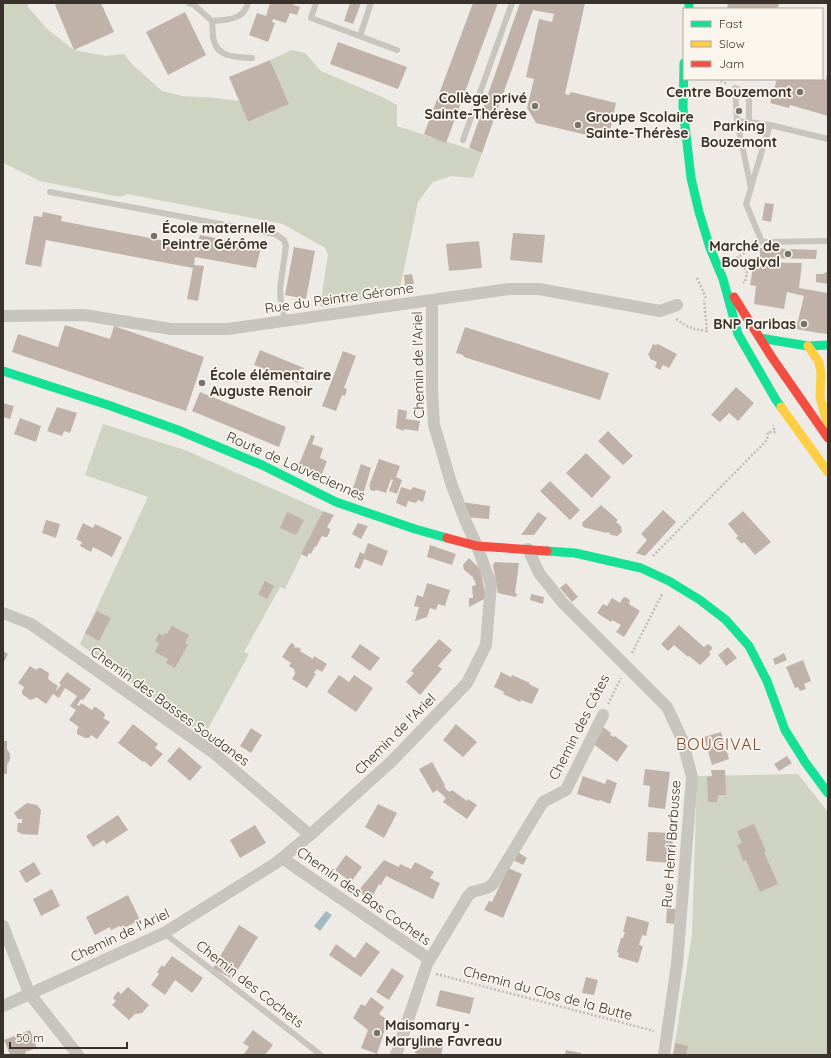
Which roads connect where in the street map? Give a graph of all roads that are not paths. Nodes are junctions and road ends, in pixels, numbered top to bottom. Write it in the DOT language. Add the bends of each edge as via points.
graph roads {
  1 [pos="189,3"];
  2 [pos="248,3"];
  3 [pos="316,3"];
  4 [pos="371,3"];
  5 [pos="512,3"];
  6 [pos="212,21"];
  7 [pos="360,36"];
  8 [pos="397,50"];
  9 [pos="252,58"];
  10 [pos="684,80"];
  11 [pos="737,121"];
  12 [pos="749,122"];
  13 [pos="770,125"];
  14 [pos="828,139"];
  15 [pos="463,140"];
  16 [pos="751,188"];
  17 [pos="50,192"];
  18 [pos="827,241"];
  19 [pos="723,280"];
  20 [pos="432,300"];
  21 [pos="676,305"];
  22 [pos="3,316"];
  23 [pos="284,321"];
  24 [pos="760,338"];
  25 [pos="790,343"];
  26 [pos="828,345"];
  27 [pos="808,346"];
  28 [pos="771,356"];
  29 [pos="756,366"];
  30 [pos="828,367"];
  31 [pos="3,371"];
  32 [pos="821,374"];
  33 [pos="811,381"];
  34 [pos="783,384"];
  35 [pos="828,426"];
  36 [pos="828,438"];
  37 [pos="828,472"];
  38 [pos="477,546"];
  39 [pos="528,549"];
  40 [pos="3,613"];
  41 [pos="603,715"];
  42 [pos="828,793"];
  43 [pos="310,835"];
  44 [pos="282,858"];
  45 [pos="3,926"];
  46 [pos="164,932"];
  47 [pos="427,964"];
  48 [pos="29,993"];
  49 [pos="3,1006"];
  50 [pos="78,1055"];
  51 [pos="321,1055"];
  52 [pos="396,1055"];
  53 [pos="664,1055"];
  1 -- 6 [label="lane"];
  2 -- 6 [label="lane" via="241,15 233,19"];
  3 -- 7 [label="lane" via="311,18"];
  4 -- 7 [label="lane"];
  5 -- 15 [label="lane"];
  6 -- 9 [label="lane" via="214,41 218,49 235,57"];
  7 -- 8 [label="lane"];
  10 -- 19 [label="street" via="683,108 691,178 710,248"];
  11 -- 12 [label="lane"];
  11 -- 12 [label="lane" via="735,88 750,93"];
  11 -- 16 [label="lane"];
  12 -- 13 [label="lane"];
  13 -- 14 [label="lane"];
  13 -- 16 [label="lane"];
  16 -- 18 [label="lane" via="746,204 762,242"];
  17 -- 23 [label="lane" via="276,234 284,240 286,246 280,289"];
  19 -- 24 [label="street"];
  19 -- 29 [label="street" via="738,334"];
  20 -- 21 [label="street, Rue du Peintre Gérome" via="509,289 539,289 660,311"];
  20 -- 23 [label="street, Rue du Peintre Gérome"];
  20 -- 38 [label="street, Chemin de l'Ariel" via="434,425 452,486"];
  22 -- 23 [label="street, Rue du Peintre Gérome" via="84,315 171,328 228,329"];
  24 -- 25 [label="street"];
  24 -- 28 [label="street"];
  25 -- 27 [label="street"];
  25 -- 28 [label="street"];
  26 -- 27 [label="street"];
  27 -- 32 [label="street" via="819,362"];
  28 -- 29 [label="street"];
  28 -- 34 [label="street"];
  29 -- 34 [label="street"];
  30 -- 32 [label="street"];
  31 -- 38 [label="street, Route de Louveciennes" via="178,430 262,465 336,502"];
  32 -- 33 [label="street"];
  32 -- 35 [label="street" via="820,397"];
  34 -- 36 [label="street"];
  34 -- 37 [label="street" via="776,400"];
  38 -- 39 [label="street, Route de Louveciennes"];
  38 -- 43 [label="street, Chemin de l'Ariel" via="491,584 486,645 467,683 392,761"];
  39 -- 42 [label="street, Route de Louveciennes" via="575,553 641,568 669,581 726,620 749,646 767,681 785,730"];
  39 -- 53 [label="street, Rue Henri Barbusse" via="539,573 563,603 667,707 682,739 692,777 676,964"];
  40 -- 43 [label="street, Chemin des Basses Soudanes" via="32,624 214,753"];
  41 -- 47 [label="street, Chemin des Côtes" via="566,790 543,802 493,884 468,896"];
  43 -- 44 [label="street, Chemin de l'Ariel"];
  44 -- 46 [label="street, Chemin de l'Ariel"];
  44 -- 47 [label="street, Chemin des Bas Cochets"];
  45 -- 48 [label="street"];
  46 -- 48 [label="street, Chemin de l'Ariel"];
  46 -- 51 [label="lane, Chemin des Cochets"];
  47 -- 52 [label="street, Chemin des Côtes"];
  48 -- 49 [label="street, Chemin de l'Ariel"];
  48 -- 50 [label="street"];
}
